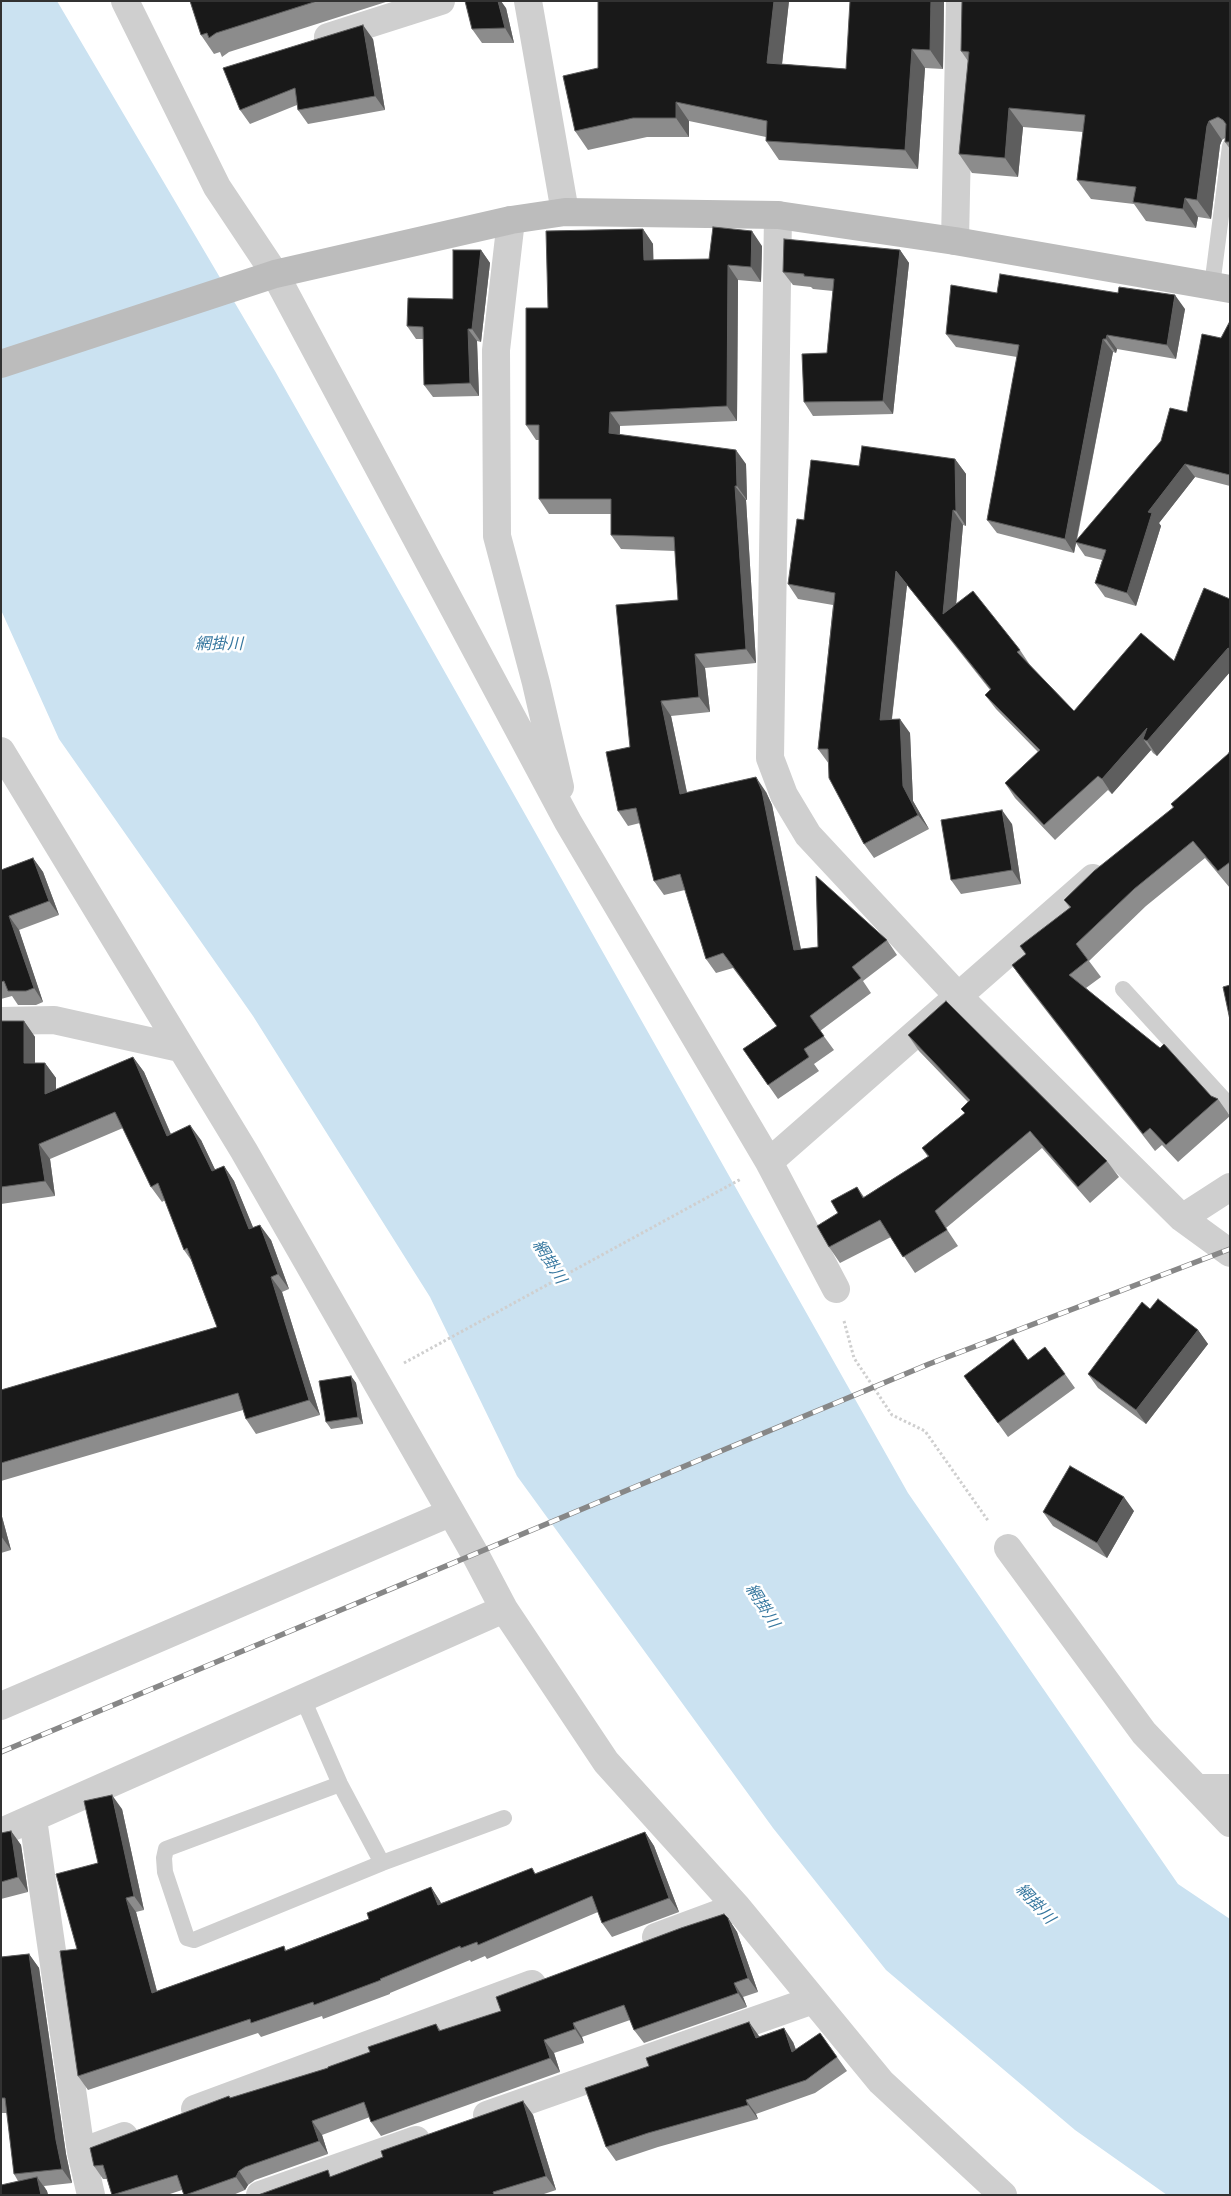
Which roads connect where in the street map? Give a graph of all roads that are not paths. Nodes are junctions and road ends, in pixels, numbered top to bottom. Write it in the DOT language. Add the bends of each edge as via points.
graph roads {
  1 [pos="125,1"];
  2 [pos="441,1"];
  3 [pos="528,1"];
  4 [pos="960,1"];
  5 [pos="300,46"];
  6 [pos="1230,146"];
  7 [pos="565,212"];
  8 [pos="778,215"];
  9 [pos="511,220"];
  10 [pos="955,241"];
  11 [pos="265,278"];
  12 [pos="1221,287"];
  13 [pos="1,364"];
  14 [pos="1,751"];
  15 [pos="568,822"];
  16 [pos="1112,862"];
  17 [pos="1123,989"];
  18 [pos="958,996"];
  19 [pos="1,1021"];
  20 [pos="180,1048"];
  21 [pos="1230,1106"];
  22 [pos="758,1169"];
  23 [pos="1230,1187"];
  24 [pos="1182,1218"];
  25 [pos="1230,1254"];
  26 [pos="836,1289"];
  27 [pos="450,1513"];
  28 [pos="1008,1548"];
  29 [pos="504,1609"];
  30 [pos="303,1699"];
  31 [pos="1,1706"];
  32 [pos="340,1784"];
  33 [pos="1198,1788"];
  34 [pos="1230,1788"];
  35 [pos="504,1818"];
  36 [pos="33,1819"];
  37 [pos="1230,1823"];
  38 [pos="1,1832"];
  39 [pos="382,1863"];
  40 [pos="737,1907"];
  41 [pos="635,1945"];
  42 [pos="552,1976"];
  43 [pos="813,2000"];
  44 [pos="173,2118"];
  45 [pos="466,2122"];
  46 [pos="146,2128"];
  47 [pos="438,2132"];
  48 [pos="81,2152"];
  49 [pos="91,2195"];
  50 [pos="260,2195"];
  51 [pos="1003,2195"];
  1 -- 11 [label="street"];
  2 -- 5 [label="street"];
  3 -- 7 [label="street"];
  4 -- 10 [label="street"];
  6 -- 12 [label="lane"];
  7 -- 8 [label="street"];
  7 -- 9 [label="street"];
  8 -- 10 [label="street"];
  8 -- 18 [label="street" via="770,758 784,796 808,835"];
  9 -- 11 [label="street"];
  9 -- 15 [label="street" via="496,350 497,536"];
  10 -- 12 [label="street"];
  11 -- 13 [label="street"];
  11 -- 15 [label="street"];
  14 -- 20 [label="street"];
  15 -- 22 [label="street"];
  16 -- 18 [label="street"];
  17 -- 21 [label="lane"];
  18 -- 22 [label="street"];
  18 -- 24 [label="street"];
  19 -- 20 [label="street" via="54,1020"];
  20 -- 27 [label="street" via="249,1159"];
  22 -- 26 [label="street"];
  23 -- 24 [label="street"];
  24 -- 25 [label="street"];
  27 -- 29 [label="street"];
  27 -- 31 [label="street"];
  28 -- 33 [label="street" via="1144,1733"];
  29 -- 30 [label="street"];
  29 -- 40 [label="street" via="606,1762"];
  30 -- 32 [label="lane"];
  30 -- 36 [label="street"];
  32 -- 39 [label="lane"];
  32 -- 39 [label="lane" via="166,1849 165,1872 187,1938 194,1940"];
  33 -- 34 [label="street"];
  33 -- 37 [label="street"];
  35 -- 39 [label="lane"];
  36 -- 38 [label="street"];
  36 -- 48 [label="street"];
  40 -- 41 [label="street"];
  40 -- 43 [label="street"];
  42 -- 44 [label="street"];
  43 -- 45 [label="street"];
  43 -- 51 [label="street" via="881,2082"];
  46 -- 48 [label="street"];
  47 -- 50 [label="street"];
  48 -- 49 [label="street"];
}
